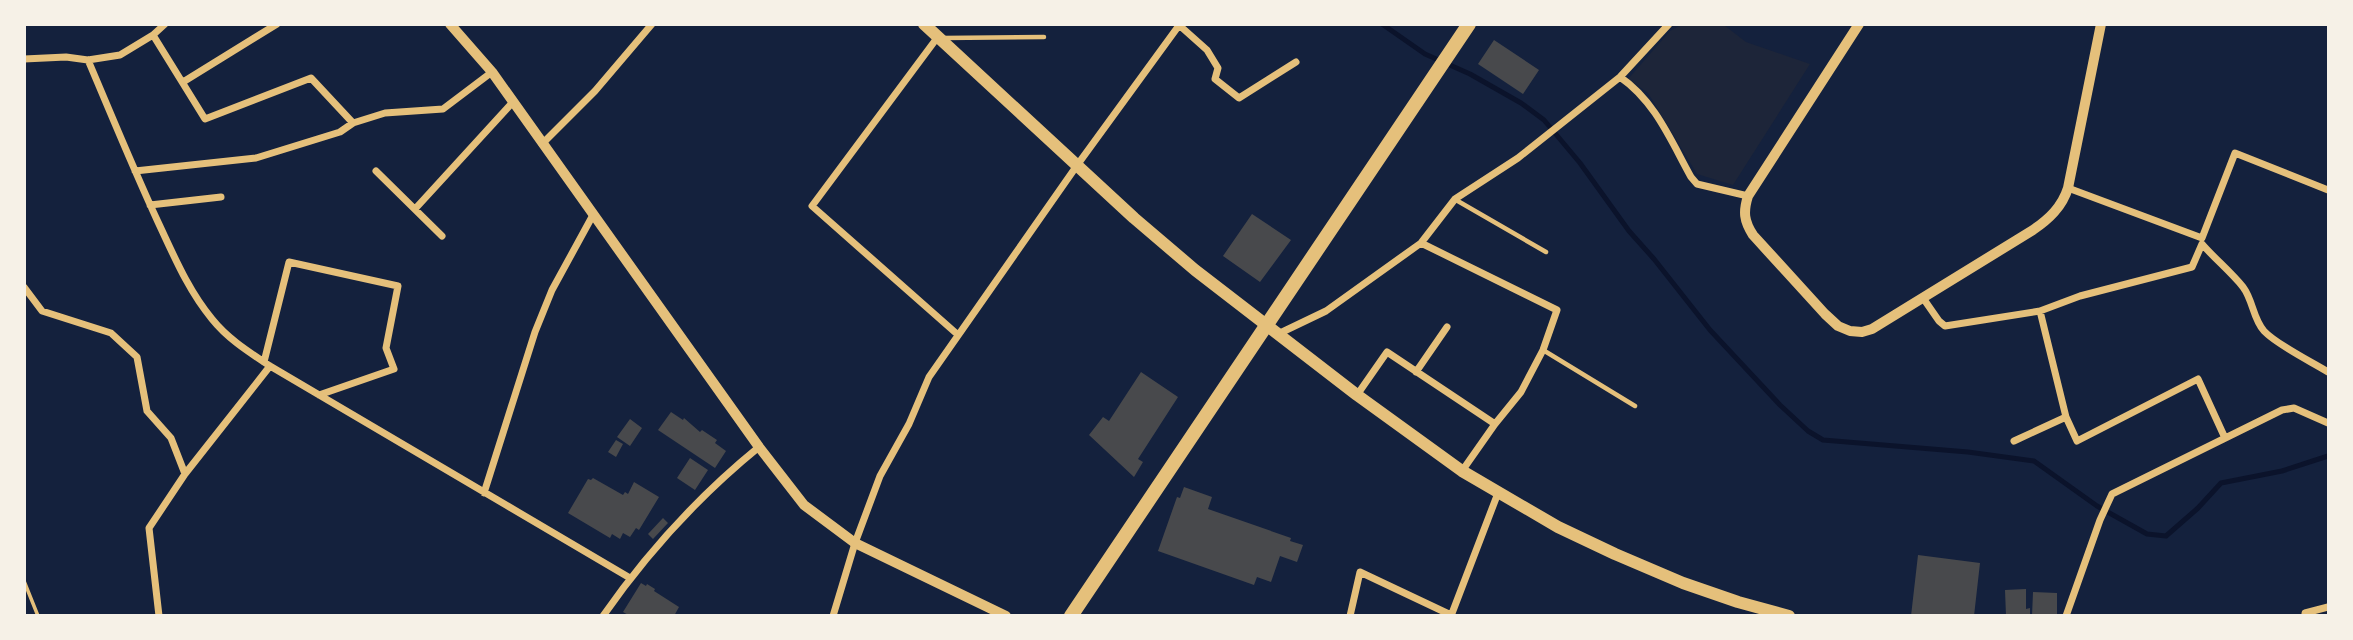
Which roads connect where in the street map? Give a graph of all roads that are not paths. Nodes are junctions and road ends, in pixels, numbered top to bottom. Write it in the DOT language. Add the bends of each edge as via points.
graph roads {
  1 [pos="165,24"];
  2 [pos="277,24"];
  3 [pos="450,24"];
  4 [pos="652,24"];
  5 [pos="924,24"];
  6 [pos="1469,24"];
  7 [pos="1669,24"];
  8 [pos="1859,24"];
  9 [pos="2101,24"];
  10 [pos="1180,25"];
  11 [pos="153,35"];
  12 [pos="1044,37"];
  13 [pos="937,38"];
  14 [pos="24,59"];
  15 [pos="88,60"];
  16 [pos="1296,62"];
  17 [pos="492,72"];
  18 [pos="1619,77"];
  19 [pos="183,82"];
  20 [pos="513,102"];
  21 [pos="353,123"];
  22 [pos="542,144"];
  23 [pos="1078,164"];
  24 [pos="135,171"];
  25 [pos="376,171"];
  26 [pos="2068,188"];
  27 [pos="2329,190"];
  28 [pos="1748,196"];
  29 [pos="222,197"];
  30 [pos="1455,199"];
  31 [pos="150,205"];
  32 [pos="415,209"];
  33 [pos="593,215"];
  34 [pos="442,236"];
  35 [pos="2202,241"];
  36 [pos="1420,243"];
  37 [pos="1546,252"];
  38 [pos="24,287"];
  39 [pos="1923,298"];
  40 [pos="2040,311"];
  41 [pos="1265,325"];
  42 [pos="1447,327"];
  43 [pos="957,334"];
  44 [pos="1278,334"];
  45 [pos="1543,350"];
  46 [pos="267,364"];
  47 [pos="1416,372"];
  48 [pos="2329,372"];
  49 [pos="319,395"];
  50 [pos="1357,395"];
  51 [pos="1635,406"];
  52 [pos="2066,417"];
  53 [pos="2329,423"];
  54 [pos="1495,424"];
  55 [pos="2225,438"];
  56 [pos="2014,441"];
  57 [pos="759,447"];
  58 [pos="1462,471"];
  59 [pos="185,474"];
  60 [pos="484,493"];
  61 [pos="1498,494"];
  62 [pos="855,543"];
  63 [pos="630,578"];
  64 [pos="2329,607"];
  65 [pos="159,615"];
  66 [pos="606,615"];
  67 [pos="833,615"];
  68 [pos="1006,615"];
  69 [pos="1072,615"];
  70 [pos="1350,615"];
  71 [pos="1451,615"];
  72 [pos="1790,615"];
  73 [pos="2066,615"];
  74 [pos="2305,615"];
  1 -- 11 [label="street"];
  2 -- 19 [label="street"];
  3 -- 17 [label="street"];
  4 -- 22 [label="street"];
  5 -- 13 [label="main road"];
  6 -- 41 [label="highway"];
  7 -- 18 [label="street"];
  8 -- 28 [label="street"];
  9 -- 26 [label="street"];
  10 -- 16 [label="street" via="1207,50 1218,68 1215,79 1239,99"];
  10 -- 23 [label="street"];
  11 -- 15 [label="street" via="120,55"];
  11 -- 19 [label="street"];
  12 -- 13 [label="lane"];
  13 -- 23 [label="main road"];
  13 -- 43 [label="street" via="812,206"];
  14 -- 15 [label="street"];
  15 -- 24 [label="street"];
  17 -- 20 [label="street"];
  17 -- 21 [label="street" via="443,109 385,113"];
  18 -- 28 [label="street" via="1640,92 1657,115 1698,184"];
  18 -- 30 [label="street" via="1518,158"];
  19 -- 21 [label="street" via="205,119 311,78"];
  20 -- 22 [label="street"];
  20 -- 32 [label="street"];
  21 -- 24 [label="street" via="340,132 256,158"];
  22 -- 33 [label="street"];
  23 -- 41 [label="main road" via="1195,270"];
  23 -- 43 [label="street"];
  24 -- 31 [label="street"];
  25 -- 32 [label="street"];
  26 -- 35 [label="street"];
  26 -- 39 [label="street" via="2064,201 2044,222"];
  27 -- 35 [label="street" via="2235,153"];
  28 -- 39 [label="street" via="1744,210 1753,235 1838,326 1850,331 1872,329"];
  29 -- 31 [label="street"];
  30 -- 36 [label="street"];
  30 -- 37 [label="lane"];
  31 -- 46 [label="street" via="199,302 226,335"];
  32 -- 34 [label="street"];
  33 -- 57 [label="street"];
  33 -- 60 [label="street" via="535,332"];
  35 -- 40 [label="street" via="2192,267"];
  35 -- 48 [label="street" via="2243,286 2266,333"];
  36 -- 44 [label="street" via="1326,311"];
  36 -- 45 [label="street" via="1557,310"];
  38 -- 59 [label="street" via="42,311 111,334 137,357 147,411 172,438"];
  39 -- 40 [label="street" via="1945,326"];
  40 -- 52 [label="street"];
  41 -- 44 [label="main road"];
  41 -- 69 [label="highway"];
  42 -- 47 [label="street"];
  43 -- 62 [label="street" via="929,377 880,476"];
  44 -- 50 [label="main road"];
  45 -- 51 [label="lane"];
  45 -- 54 [label="street" via="1521,392"];
  46 -- 49 [label="street"];
  46 -- 49 [label="street" via="289,262 398,286 386,348 394,369"];
  46 -- 59 [label="street"];
  47 -- 50 [label="street" via="1387,352"];
  47 -- 54 [label="street"];
  49 -- 60 [label="street"];
  50 -- 58 [label="main road"];
  52 -- 55 [label="street" via="2077,441 2198,379"];
  52 -- 56 [label="street"];
  53 -- 55 [label="street" via="2294,408"];
  54 -- 58 [label="street"];
  55 -- 73 [label="street" via="2112,494"];
  57 -- 62 [label="street" via="804,505"];
  57 -- 63 [label="street" via="722,477"];
  58 -- 61 [label="main road"];
  59 -- 65 [label="street" via="149,528"];
  60 -- 63 [label="street"];
  61 -- 71 [label="street"];
  61 -- 72 [label="main road" via="1558,527 1683,583"];
  62 -- 67 [label="street"];
  62 -- 68 [label="street"];
  63 -- 66 [label="street"];
  64 -- 74 [label="street"];
  70 -- 71 [label="street" via="1360,572"];
}
